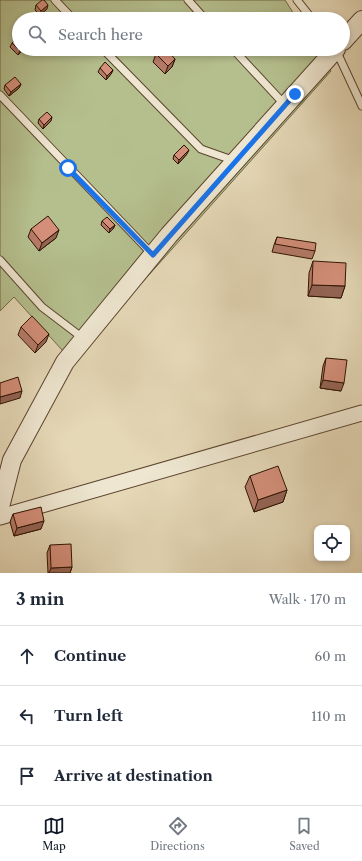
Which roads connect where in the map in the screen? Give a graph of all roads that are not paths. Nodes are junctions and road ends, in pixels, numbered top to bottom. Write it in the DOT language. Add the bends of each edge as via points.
graph roads {
  1 [pos="55,0"];
  2 [pos="188,0"];
  3 [pos="297,0"];
  4 [pos="67,12"];
  5 [pos="199,12"];
  6 [pos="306,12"];
  7 [pos="362,20"];
  8 [pos="350,33"];
  9 [pos="110,56"];
  10 [pos="240,56"];
  11 [pos="330,56"];
  12 [pos="339,56"];
  13 [pos="0,95"];
  14 [pos="285,105"];
  15 [pos="362,106"];
  16 [pos="235,161"];
  17 [pos="153,255"];
  18 [pos="0,260"];
  19 [pos="84,339"];
  20 [pos="362,413"];
  21 [pos="0,507"];
  22 [pos="0,517"];
  1 -- 4 [label="lane"];
  2 -- 5 [label="lane"];
  3 -- 6 [label="lane"];
  7 -- 8 [label="street"];
  9 -- 16 [label="lane" via="201,149"];
  10 -- 14 [label="lane"];
  11 -- 14 [label="street"];
  12 -- 15 [label="lane"];
  13 -- 17 [label="lane"];
  14 -- 16 [label="street"];
  16 -- 17 [label="street"];
  17 -- 19 [label="street"];
  18 -- 19 [label="lane" via="42,307"];
  19 -- 21 [label="street" via="65,362 12,460"];
  20 -- 22 [label="street"];
}
